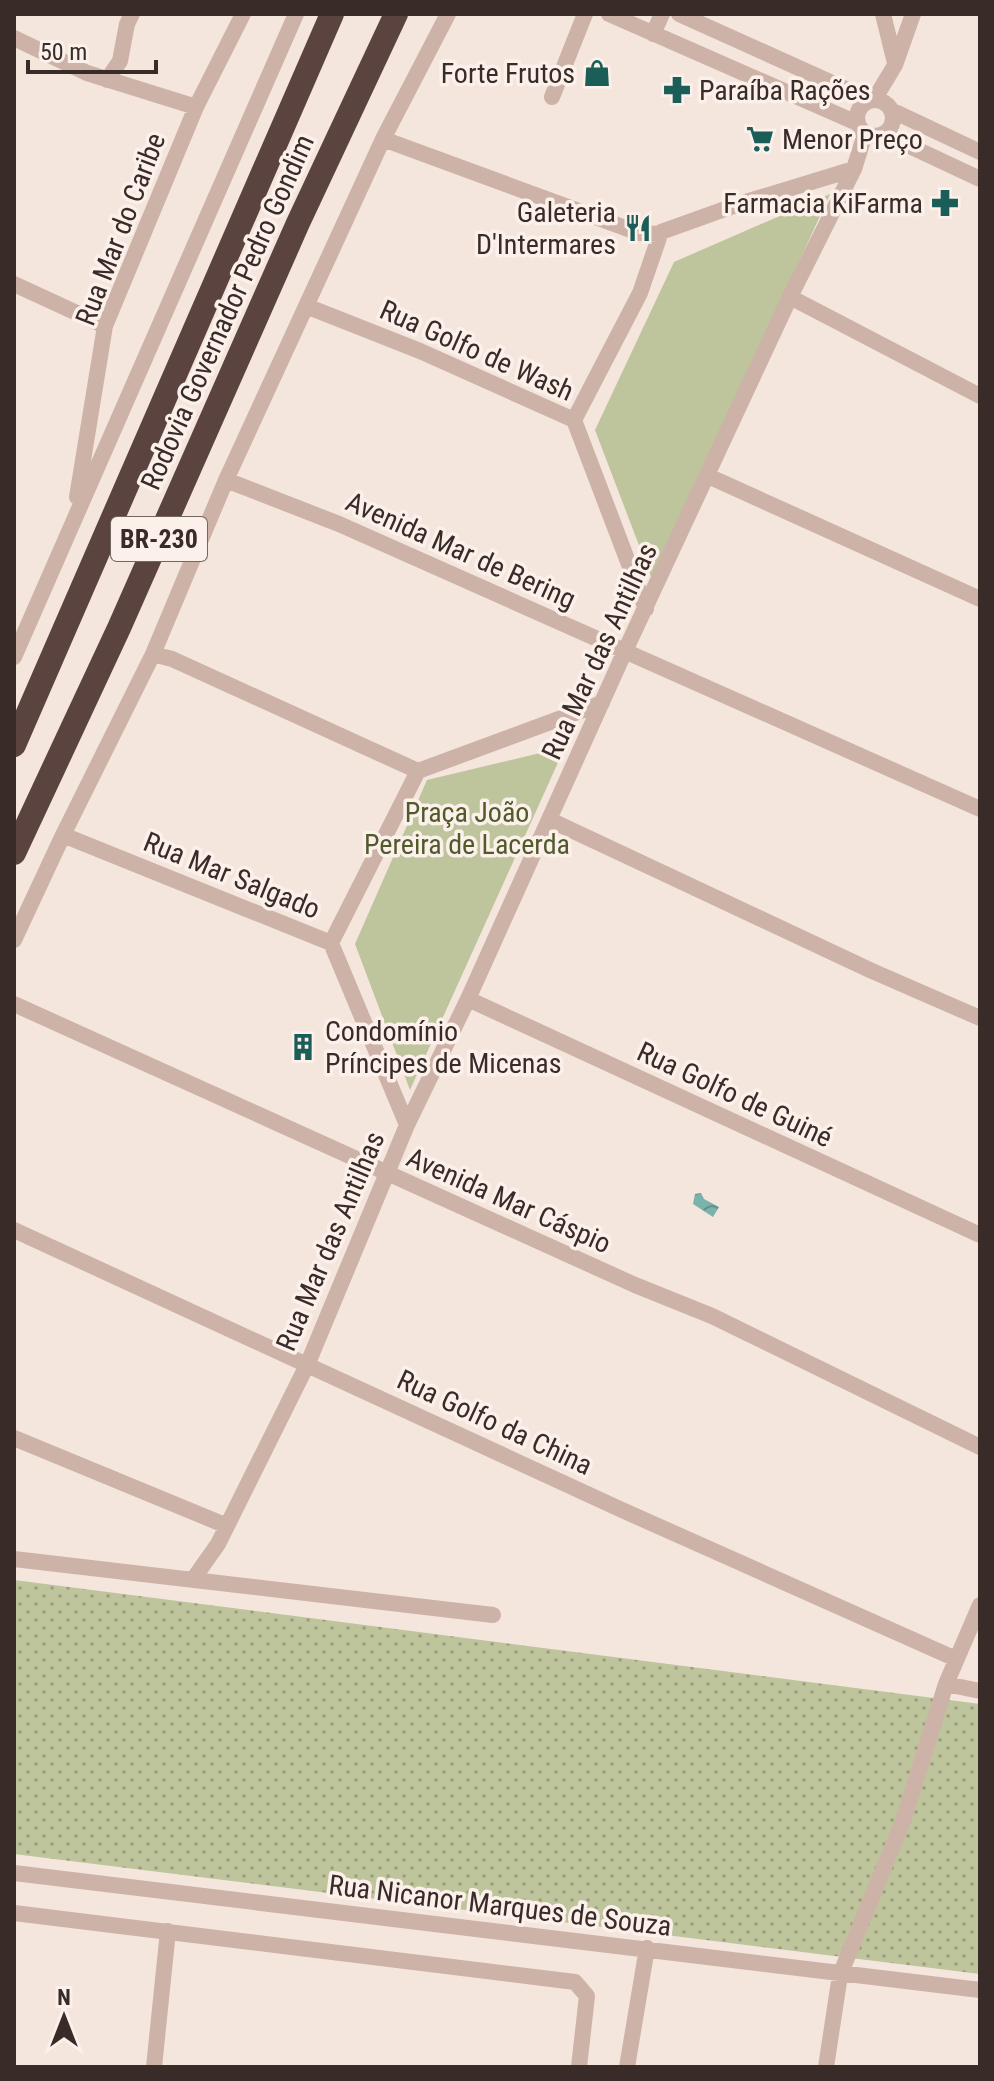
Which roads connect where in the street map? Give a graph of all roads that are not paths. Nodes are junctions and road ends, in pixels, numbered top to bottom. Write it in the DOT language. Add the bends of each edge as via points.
graph roads {
  1 [pos="132,14"];
  2 [pos="243,14"];
  3 [pos="296,14"];
  4 [pos="332,14"];
  5 [pos="396,14"];
  6 [pos="585,14"];
  7 [pos="609,14"];
  8 [pos="662,14"];
  9 [pos="679,14"];
  10 [pos="883,14"];
  11 [pos="913,14"];
  12 [pos="449,15"];
  13 [pos="653,34"];
  14 [pos="14,38"];
  15 [pos="895,65"];
  16 [pos="107,80"];
  17 [pos="552,97"];
  18 [pos="881,104"];
  19 [pos="196,107"];
  20 [pos="870,132"];
  21 [pos="383,139"];
  22 [pos="980,152"];
  23 [pos="854,169"];
  24 [pos="980,179"];
  25 [pos="660,234"];
  26 [pos="14,284"];
  27 [pos="790,297"];
  28 [pos="306,306"];
  29 [pos="105,326"];
  30 [pos="980,396"];
  31 [pos="574,420"];
  32 [pos="708,476"];
  33 [pos="226,480"];
  34 [pos="73,522"];
  35 [pos="980,599"];
  36 [pos="646,609"];
  37 [pos="625,651"];
  38 [pos="153,654"];
  39 [pos="14,657"];
  40 [pos="602,703"];
  41 [pos="14,745"];
  42 [pos="418,771"];
  43 [pos="980,809"];
  44 [pos="550,820"];
  45 [pos="63,835"];
  46 [pos="14,853"];
  47 [pos="14,940"];
  48 [pos="331,943"];
  49 [pos="468,999"];
  50 [pos="14,1004"];
  51 [pos="980,1018"];
  52 [pos="407,1125"];
  53 [pos="386,1173"];
  54 [pos="14,1230"];
  55 [pos="980,1235"];
  56 [pos="308,1363"];
  57 [pos="14,1438"];
  58 [pos="980,1447"];
  59 [pos="227,1526"];
  60 [pos="14,1559"];
  61 [pos="194,1578"];
  62 [pos="980,1605"];
  63 [pos="493,1615"];
  64 [pos="956,1659"];
  65 [pos="946,1684"];
  66 [pos="980,1691"];
  67 [pos="14,1873"];
  68 [pos="14,1913"];
  69 [pos="168,1931"];
  70 [pos="647,1948"];
  71 [pos="840,1975"];
  72 [pos="980,1990"];
  73 [pos="154,2067"];
  74 [pos="579,2067"];
  75 [pos="627,2067"];
  76 [pos="826,2067"];
  1 -- 16 [label="street" via="120,61"];
  2 -- 19 [label="street, Rua Mar do Caribe"];
  3 -- 34 [label="street"];
  4 -- 41 [label="highway, Rodovia Governador Pedro Gondim / BR-230"];
  5 -- 46 [label="highway, Rodovia Governador Pedro Gondim / BR-230"];
  6 -- 17 [label="street"];
  7 -- 13 [label="street"];
  8 -- 13 [label="street"];
  9 -- 18 [label="street"];
  10 -- 15 [label="street"];
  11 -- 15 [label="street"];
  12 -- 21 [label="street"];
  13 -- 20 [label="street"];
  14 -- 16 [label="street"];
  15 -- 18 [label="street"];
  16 -- 19 [label="street"];
  18 -- 20 [label="street" via="893,122"];
  18 -- 20 [label="street" via="863,104 858,111"];
  18 -- 22 [label="street"];
  19 -- 29 [label="street, Rua Mar do Caribe"];
  20 -- 23 [label="street, Rua Mar das Antilhas"];
  20 -- 24 [label="street"];
  21 -- 25 [label="street" via="639,233"];
  21 -- 28 [label="street"];
  23 -- 25 [label="street"];
  23 -- 27 [label="street, Rua Mar das Antilhas"];
  25 -- 31 [label="street" via="640,293"];
  26 -- 29 [label="street"];
  27 -- 30 [label="street"];
  27 -- 32 [label="street, Rua Mar das Antilhas"];
  28 -- 31 [label="street, Rua Golfo de Wash"];
  28 -- 33 [label="street"];
  29 -- 34 [label="street, Rua Mar do Caribe"];
  31 -- 36 [label="street, Rua Golfo de Wash"];
  32 -- 35 [label="street"];
  32 -- 36 [label="street, Rua Mar das Antilhas"];
  33 -- 37 [label="street, Avenida Mar de Bering" via="339,524"];
  33 -- 38 [label="street"];
  34 -- 39 [label="street"];
  36 -- 37 [label="street, Rua Mar das Antilhas"];
  37 -- 40 [label="street, Rua Mar das Antilhas"];
  37 -- 43 [label="street, Avenida Mar de Bering"];
  38 -- 42 [label="street"];
  38 -- 45 [label="street"];
  40 -- 42 [label="street"];
  40 -- 44 [label="street, Rua Mar das Antilhas"];
  42 -- 48 [label="street"];
  44 -- 49 [label="street, Rua Mar das Antilhas"];
  44 -- 51 [label="street"];
  45 -- 47 [label="street"];
  45 -- 48 [label="street, Rua Mar Salgado"];
  48 -- 52 [label="street, Rua Mar Salgado"];
  49 -- 52 [label="street, Rua Mar das Antilhas"];
  49 -- 55 [label="street, Rua Golfo de Guiné"];
  50 -- 53 [label="street, Avenida Mar Cáspio"];
  52 -- 53 [label="street, Rua Mar das Antilhas"];
  53 -- 56 [label="street, Rua Mar das Antilhas"];
  53 -- 58 [label="street, Avenida Mar Cáspio" via="712,1316"];
  54 -- 56 [label="street, Rua Golfo da China"];
  56 -- 59 [label="street, Rua Mar das Antilhas"];
  56 -- 64 [label="street, Rua Golfo da China"];
  57 -- 59 [label="street"];
  59 -- 61 [label="street, Rua Mar das Antilhas"];
  60 -- 61 [label="street"];
  61 -- 63 [label="street"];
  62 -- 64 [label="street"];
  64 -- 65 [label="street"];
  65 -- 66 [label="street"];
  65 -- 71 [label="street" via="903,1821"];
  67 -- 70 [label="street, Rua Nicanor Marques de Souza"];
  68 -- 69 [label="street"];
  69 -- 73 [label="street"];
  69 -- 74 [label="street" via="575,1982 587,1996"];
  70 -- 71 [label="street, Rua Nicanor Marques de Souza"];
  70 -- 75 [label="street"];
  71 -- 72 [label="street, Rua Nicanor Marques de Souza"];
  71 -- 76 [label="street"];
}
